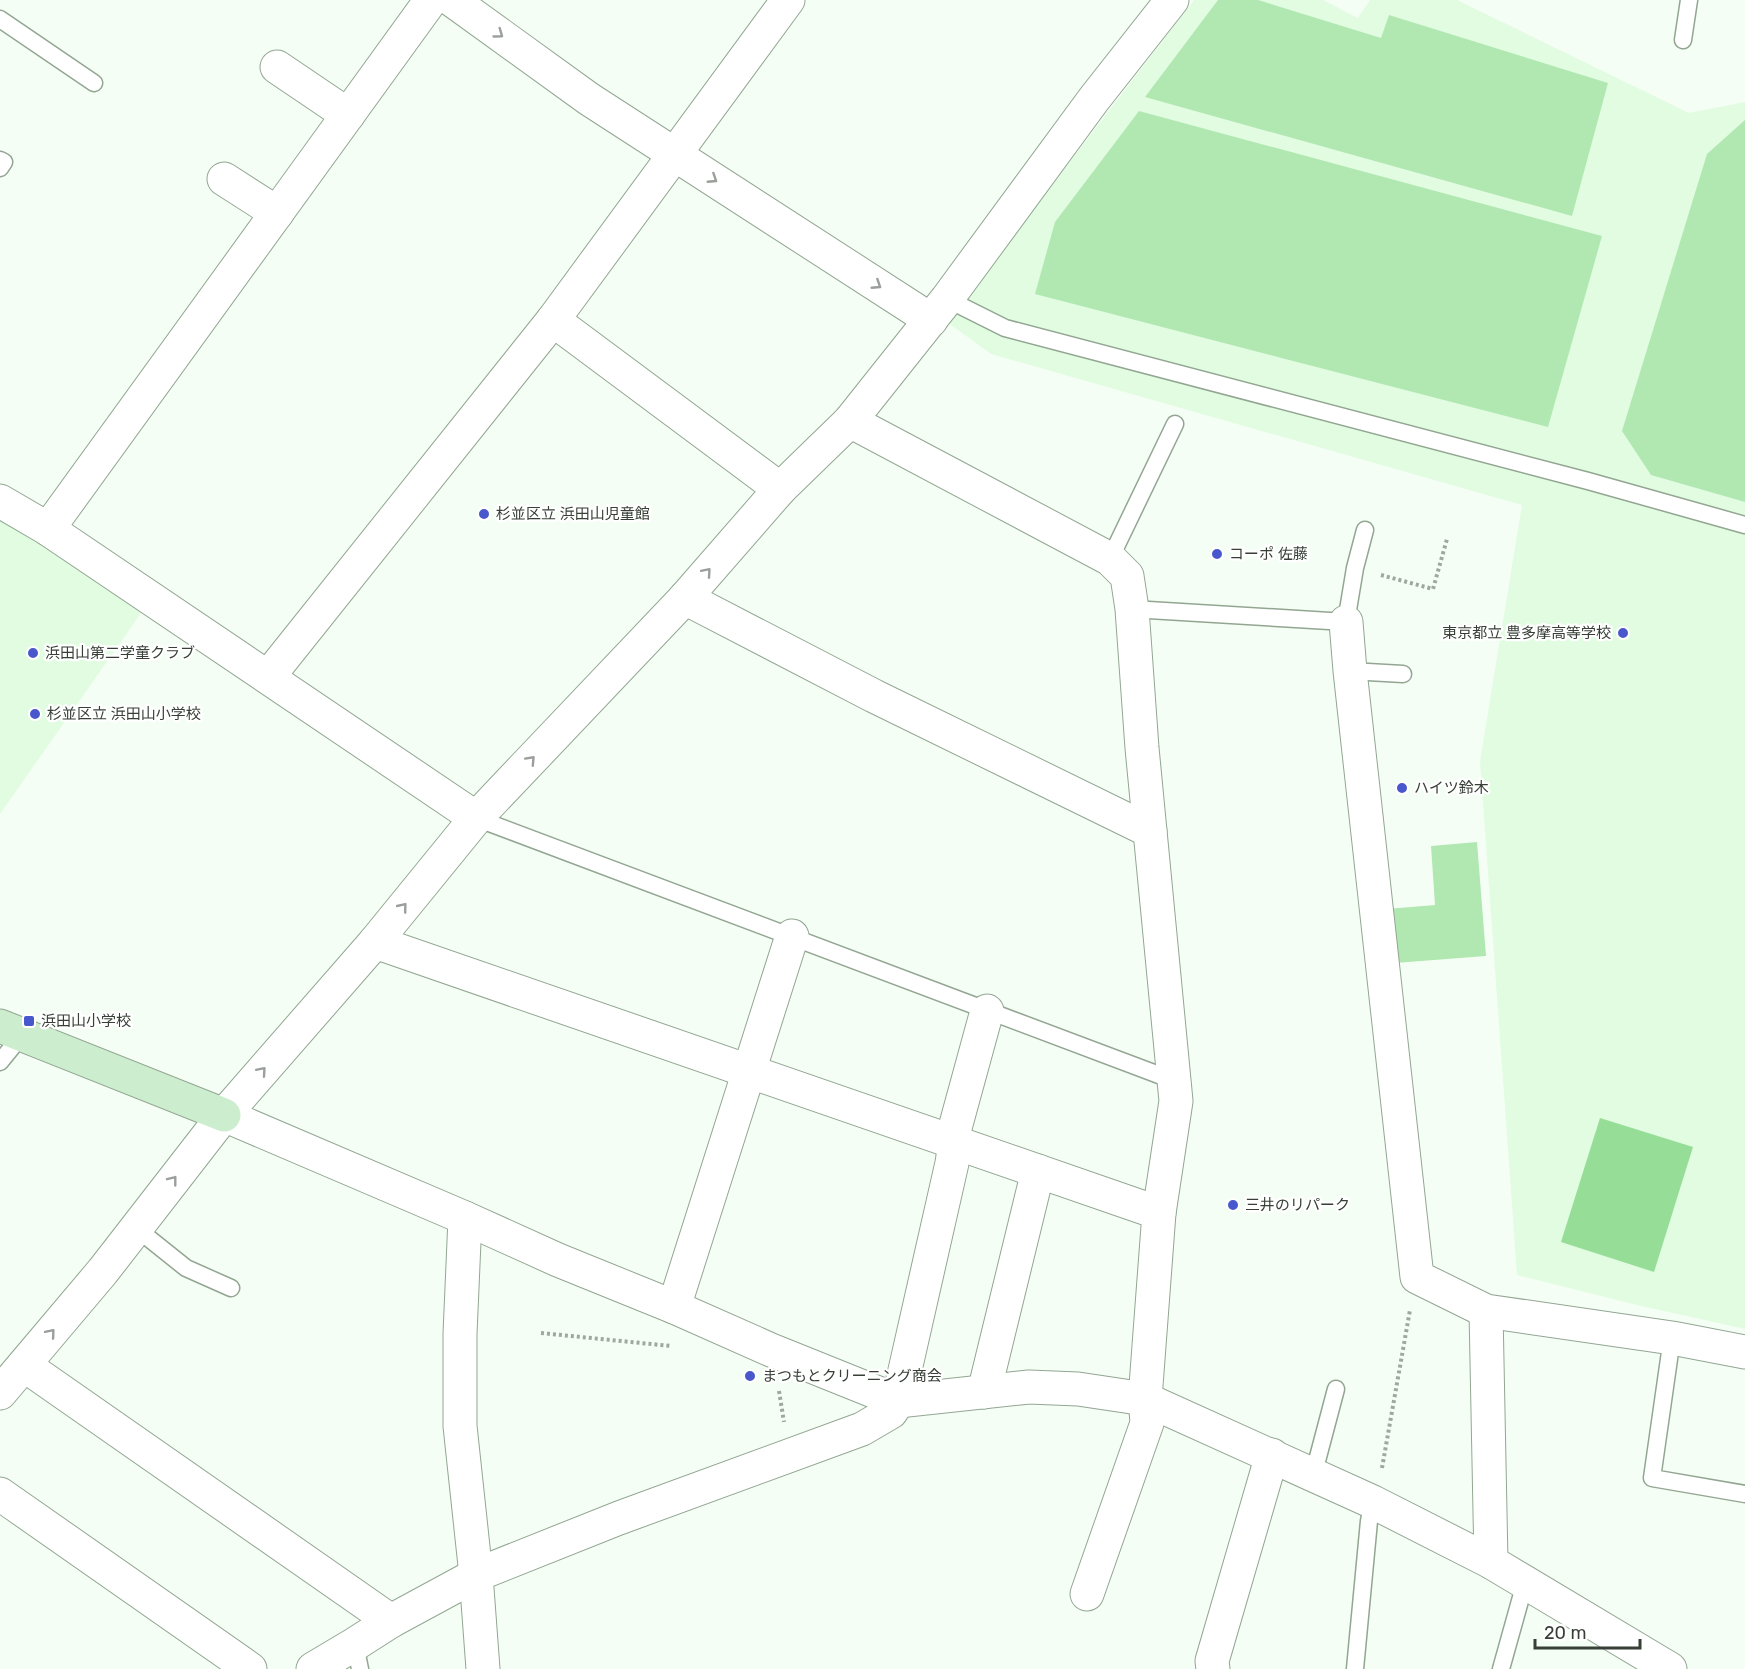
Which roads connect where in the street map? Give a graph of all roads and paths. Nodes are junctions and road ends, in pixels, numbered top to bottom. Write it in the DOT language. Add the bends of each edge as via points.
graph roads {
  1 [pos="431,0"];
  2 [pos="452,0"];
  3 [pos="788,0"];
  4 [pos="1172,0"];
  5 [pos="1689,0"];
  6 [pos="0,19"];
  7 [pos="1683,40"];
  8 [pos="277,67"];
  9 [pos="94,83"];
  10 [pos="348,115"];
  11 [pos="675,154"];
  12 [pos="0,160"];
  13 [pos="0,168"];
  14 [pos="224,179"];
  15 [pos="277,213"];
  16 [pos="939,310"];
  17 [pos="553,320"];
  18 [pos="850,421"];
  19 [pos="1175,424"];
  20 [pos="780,489"];
  21 [pos="0,501"];
  22 [pos="1745,525"];
  23 [pos="48,529"];
  24 [pos="1365,530"];
  25 [pos="1448,539"];
  26 [pos="1110,559"];
  27 [pos="1354,568"];
  28 [pos="685,598"];
  29 [pos="1132,609"];
  30 [pos="1346,622"];
  31 [pos="1350,672"];
  32 [pos="1403,674"];
  33 [pos="268,676"];
  34 [pos="476,818"];
  35 [pos="1150,831"];
  36 [pos="792,936"];
  37 [pos="375,942"];
  38 [pos="987,1011"];
  39 [pos="11,1031"];
  40 [pos="0,1062"];
  41 [pos="748,1071"];
  42 [pos="1175,1081"];
  43 [pos="224,1115"];
  44 [pos="955,1142"];
  45 [pos="1038,1171"];
  46 [pos="1159,1213"];
  47 [pos="465,1218"];
  48 [pos="136,1228"];
  49 [pos="1417,1277"];
  50 [pos="231,1288"];
  51 [pos="674,1307"];
  52 [pos="1486,1311"];
  53 [pos="709,1323"];
  54 [pos="541,1334"];
  55 [pos="1672,1338"];
  56 [pos="771,1350"];
  57 [pos="1745,1352"];
  58 [pos="24,1365"];
  59 [pos="1336,1389"];
  60 [pos="984,1392"];
  61 [pos="0,1393"];
  62 [pos="1145,1399"];
  63 [pos="898,1401"];
  64 [pos="791,1455"];
  65 [pos="1272,1455"];
  66 [pos="1313,1476"];
  67 [pos="0,1494"];
  68 [pos="1745,1494"];
  69 [pos="1373,1502"];
  70 [pos="1491,1562"];
  71 [pos="476,1575"];
  72 [pos="1525,1583"];
  73 [pos="1086,1594"];
  74 [pos="392,1621"];
  75 [pos="358,1657"];
  76 [pos="1658,1666"];
  77 [pos="250,1669"];
  78 [pos="313,1669"];
  79 [pos="483,1669"];
  80 [pos="1213,1669"];
  81 [pos="1355,1669"];
  82 [pos="1502,1669"];
  1 -- 10 [label="street"];
  2 -- 11 [label="street, one-way" via="589,99"];
  3 -- 11 [label="street"];
  4 -- 16 [label="street"];
  5 -- 7 [label="lane"];
  6 -- 9 [label="lane"];
  8 -- 10 [label="street"];
  10 -- 15 [label="street"];
  11 -- 16 [label="street, one-way"];
  11 -- 17 [label="street"];
  12 -- 13 [label="lane" via="4,162"];
  14 -- 15 [label="street"];
  15 -- 23 [label="street"];
  16 -- 18 [label="street"];
  16 -- 22 [label="lane"];
  17 -- 20 [label="street"];
  17 -- 33 [label="street"];
  18 -- 20 [label="street"];
  18 -- 26 [label="street"];
  19 -- 26 [label="lane"];
  28 -- 20 [label="street, one-way"];
  21 -- 23 [label="street"];
  23 -- 33 [label="street"];
  24 -- 27 [label="lane"];
  25 -- 27 [label="path" via="1433,589"];
  26 -- 29 [label="street" via="1127,576"];
  27 -- 30 [label="lane"];
  34 -- 28 [label="street, one-way"];
  28 -- 35 [label="street"];
  29 -- 30 [label="lane"];
  29 -- 35 [label="street"];
  30 -- 31 [label="street"];
  31 -- 32 [label="lane"];
  31 -- 49 [label="street"];
  33 -- 34 [label="street"];
  34 -- 36 [label="lane"];
  37 -- 34 [label="street, one-way"];
  35 -- 42 [label="street"];
  36 -- 38 [label="lane"];
  36 -- 41 [label="street"];
  37 -- 41 [label="street"];
  43 -- 37 [label="street, one-way"];
  38 -- 42 [label="lane"];
  38 -- 44 [label="street" via="955,1128"];
  39 -- 40 [label="lane"];
  39 -- 43 [label="street"];
  41 -- 44 [label="street"];
  41 -- 51 [label="street"];
  42 -- 46 [label="street" via="1176,1101"];
  43 -- 47 [label="street"];
  48 -- 43 [label="street, one-way"];
  44 -- 45 [label="street"];
  44 -- 63 [label="street"];
  45 -- 46 [label="street"];
  45 -- 60 [label="street"];
  46 -- 62 [label="street"];
  47 -- 51 [label="street"];
  47 -- 71 [label="street" via="460,1426"];
  48 -- 50 [label="lane" via="186,1268"];
  58 -- 48 [label="street, one-way"];
  49 -- 52 [label="street"];
  49 -- 69 [label="path" via="1381,1478"];
  51 -- 53 [label="street"];
  52 -- 55 [label="street"];
  52 -- 70 [label="street"];
  53 -- 54 [label="path" via="699,1348"];
  53 -- 56 [label="street"];
  55 -- 57 [label="street"];
  55 -- 68 [label="lane" via="1652,1478"];
  56 -- 63 [label="street"];
  56 -- 64 [label="path"];
  58 -- 61 [label="street"];
  58 -- 74 [label="street"];
  59 -- 66 [label="lane"];
  60 -- 62 [label="street" via="1029,1387 1078,1389"];
  60 -- 63 [label="street"];
  62 -- 65 [label="street"];
  62 -- 73 [label="street" via="1147,1423"];
  63 -- 64 [label="street" via="891,1412 862,1429"];
  64 -- 71 [label="street"];
  65 -- 66 [label="street"];
  65 -- 80 [label="street" via="1212,1660"];
  66 -- 69 [label="street"];
  67 -- 77 [label="street"];
  69 -- 70 [label="street"];
  69 -- 81 [label="lane"];
  70 -- 72 [label="street"];
  71 -- 74 [label="street"];
  71 -- 79 [label="street"];
  72 -- 76 [label="street"];
  72 -- 82 [label="lane"];
  74 -- 75 [label="street"];
  75 -- 78 [label="street"];
}
